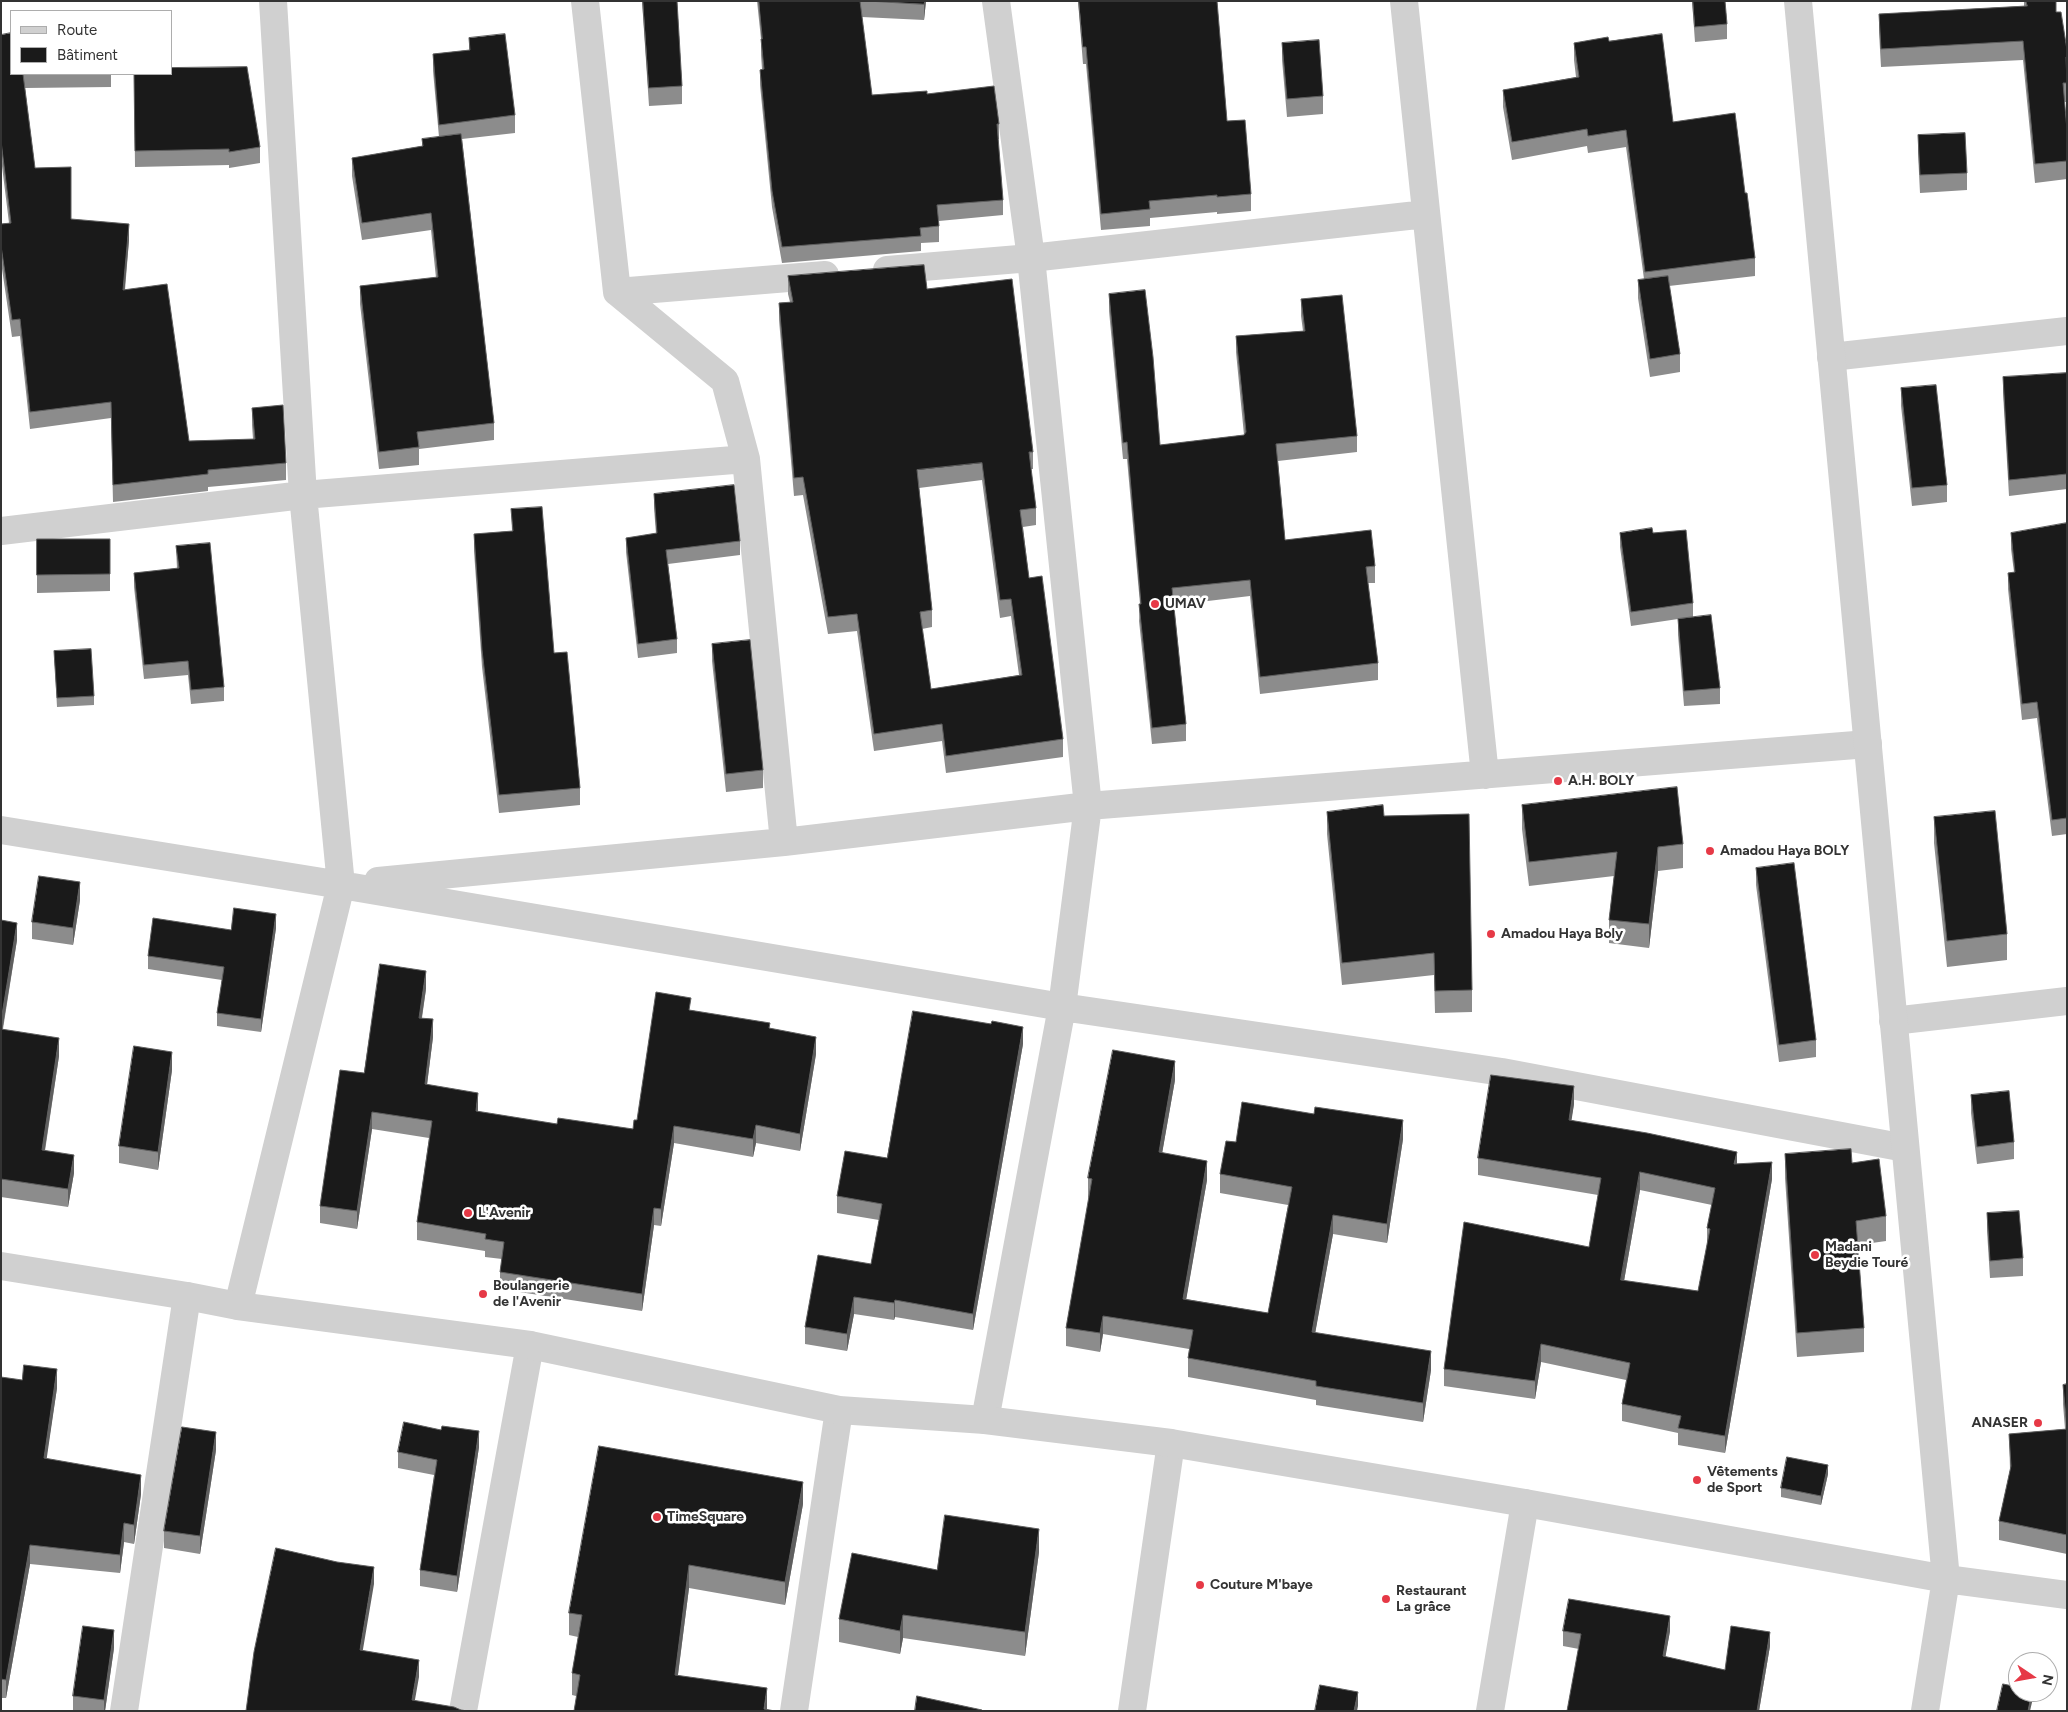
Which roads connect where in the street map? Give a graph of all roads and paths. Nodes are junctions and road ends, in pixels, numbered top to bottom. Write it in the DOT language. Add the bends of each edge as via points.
graph roads {
  1 [pos="273,1"];
  2 [pos="585,1"];
  3 [pos="996,1"];
  4 [pos="1404,1"];
  5 [pos="1798,1"];
  6 [pos="1426,214"];
  7 [pos="1031,258"];
  8 [pos="617,292"];
  9 [pos="2067,331"];
  10 [pos="1831,357"];
  11 [pos="746,459"];
  12 [pos="303,495"];
  13 [pos="1,531"];
  14 [pos="1868,744"];
  15 [pos="1485,775"];
  16 [pos="1088,806"];
  17 [pos="1,830"];
  18 [pos="784,842"];
  19 [pos="341,885"];
  20 [pos="2067,1001"];
  21 [pos="1062,1007"];
  22 [pos="1893,1020"];
  23 [pos="1905,1148"];
  24 [pos="1,1266"];
  25 [pos="187,1296"];
  26 [pos="238,1306"];
  27 [pos="530,1345"];
  28 [pos="839,1410"];
  29 [pos="985,1420"];
  30 [pos="1171,1443"];
  31 [pos="1525,1503"];
  32 [pos="1946,1579"];
  33 [pos="2067,1595"];
  34 [pos="124,1711"];
  35 [pos="463,1711"];
  36 [pos="794,1711"];
  37 [pos="1132,1711"];
  38 [pos="1490,1711"];
  39 [pos="1925,1711"];
  1 -- 12 [label="street"];
  2 -- 8 [label="street"];
  3 -- 7 [label="street"];
  4 -- 6 [label="street"];
  5 -- 10 [label="street"];
  6 -- 7 [label="street"];
  6 -- 15 [label="street"];
  7 -- 8 [label="street"];
  7 -- 16 [label="street"];
  8 -- 11 [label="street" via="725,380"];
  9 -- 10 [label="street"];
  10 -- 14 [label="street"];
  11 -- 12 [label="street"];
  11 -- 18 [label="street"];
  12 -- 13 [label="street"];
  12 -- 19 [label="street"];
  14 -- 15 [label="street"];
  14 -- 22 [label="street"];
  15 -- 16 [label="street"];
  16 -- 18 [label="street"];
  16 -- 21 [label="street"];
  17 -- 19 [label="street"];
  18 -- 19 [label="street"];
  19 -- 21 [label="street"];
  19 -- 26 [label="street"];
  20 -- 22 [label="street"];
  21 -- 23 [label="street" via="1502,1072"];
  21 -- 29 [label="street"];
  22 -- 23 [label="street"];
  23 -- 32 [label="street"];
  24 -- 25 [label="street"];
  25 -- 26 [label="street"];
  25 -- 34 [label="street"];
  26 -- 27 [label="street"];
  27 -- 28 [label="street"];
  27 -- 35 [label="street"];
  28 -- 29 [label="street"];
  28 -- 36 [label="street"];
  29 -- 30 [label="street"];
  30 -- 31 [label="street"];
  30 -- 37 [label="street"];
  31 -- 32 [label="street"];
  31 -- 38 [label="street"];
  32 -- 33 [label="street"];
  32 -- 39 [label="street"];
}
